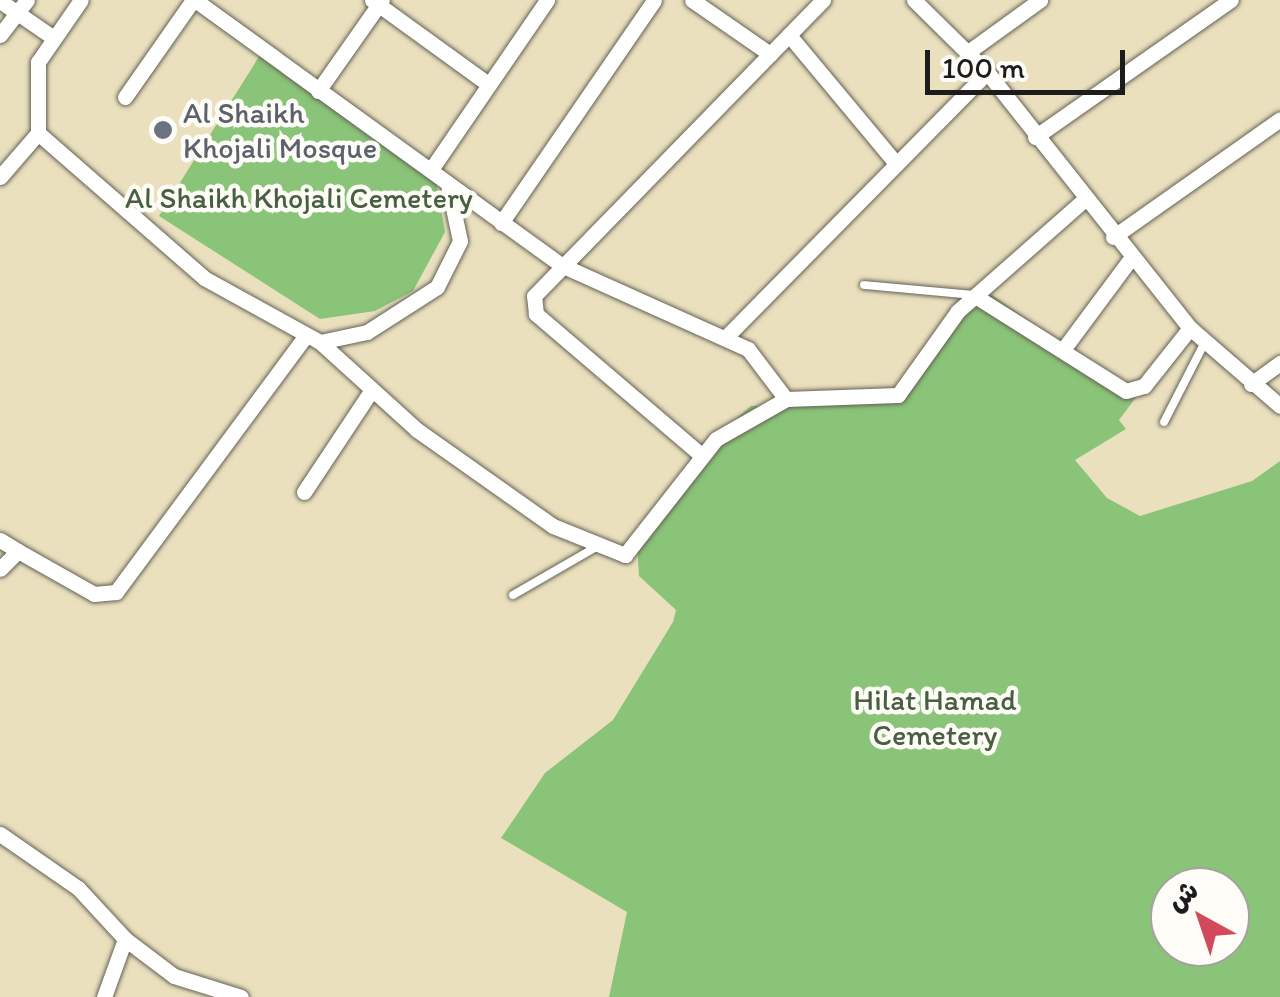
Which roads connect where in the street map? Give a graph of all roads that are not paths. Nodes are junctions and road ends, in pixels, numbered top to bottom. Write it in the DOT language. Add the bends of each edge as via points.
graph roads {
  1 [pos="82,0"];
  2 [pos="194,0"];
  3 [pos="547,0"];
  4 [pos="654,0"];
  5 [pos="692,0"];
  6 [pos="823,0"];
  7 [pos="914,0"];
  8 [pos="1040,0"];
  9 [pos="1231,0"];
  10 [pos="0,1"];
  11 [pos="377,2"];
  12 [pos="22,6"];
  13 [pos="218,6"];
  14 [pos="0,35"];
  15 [pos="51,36"];
  16 [pos="788,36"];
  17 [pos="968,52"];
  18 [pos="770,54"];
  19 [pos="987,72"];
  20 [pos="488,84"];
  21 [pos="318,91"];
  22 [pos="125,97"];
  23 [pos="1280,119"];
  24 [pos="38,134"];
  25 [pos="1035,136"];
  26 [pos="894,162"];
  27 [pos="432,168"];
  28 [pos="0,177"];
  29 [pos="448,183"];
  30 [pos="1084,200"];
  31 [pos="502,222"];
  32 [pos="1112,237"];
  33 [pos="1131,258"];
  34 [pos="560,265"];
  35 [pos="864,285"];
  36 [pos="975,296"];
  37 [pos="1190,328"];
  38 [pos="727,336"];
  39 [pos="312,340"];
  40 [pos="1205,342"];
  41 [pos="1065,347"];
  42 [pos="1280,363"];
  43 [pos="1251,384"];
  44 [pos="371,391"];
  45 [pos="786,399"];
  46 [pos="1280,406"];
  47 [pos="1164,422"];
  48 [pos="700,454"];
  49 [pos="304,492"];
  50 [pos="0,540"];
  51 [pos="598,546"];
  52 [pos="18,551"];
  53 [pos="0,570"];
  54 [pos="513,595"];
  55 [pos="0,834"];
  56 [pos="125,939"];
  57 [pos="104,997"];
  58 [pos="241,997"];
  1 -- 15 [label="street"];
  2 -- 13 [label="street"];
  2 -- 22 [label="street"];
  3 -- 20 [label="street"];
  4 -- 31 [label="street"];
  5 -- 18 [label="street"];
  6 -- 16 [label="street"];
  7 -- 17 [label="street"];
  8 -- 17 [label="street"];
  9 -- 25 [label="street"];
  10 -- 12 [label="street"];
  11 -- 20 [label="street"];
  11 -- 21 [label="street"];
  12 -- 14 [label="street"];
  12 -- 15 [label="street"];
  13 -- 21 [label="street"];
  15 -- 24 [label="street" via="32,83"];
  16 -- 18 [label="street"];
  16 -- 26 [label="street"];
  17 -- 19 [label="street"];
  18 -- 34 [label="street"];
  19 -- 25 [label="street"];
  19 -- 26 [label="street"];
  20 -- 27 [label="street"];
  21 -- 27 [label="street"];
  23 -- 32 [label="street"];
  24 -- 28 [label="street"];
  24 -- 39 [label="street" via="191,268"];
  25 -- 30 [label="street"];
  26 -- 38 [label="street"];
  27 -- 29 [label="street"];
  29 -- 31 [label="street"];
  29 -- 39 [label="street" via="460,242 436,286 366,332"];
  30 -- 32 [label="street"];
  30 -- 36 [label="street"];
  31 -- 34 [label="street"];
  32 -- 33 [label="street"];
  33 -- 37 [label="street"];
  33 -- 41 [label="street"];
  34 -- 38 [label="street"];
  34 -- 48 [label="street" via="534,296 536,314"];
  35 -- 36 [label="lane" via="936,285"];
  36 -- 41 [label="street"];
  36 -- 45 [label="street" via="898,395"];
  37 -- 40 [label="street"];
  37 -- 41 [label="street" via="1135,391"];
  38 -- 45 [label="street" via="764,364"];
  39 -- 44 [label="street"];
  39 -- 52 [label="street" via="116,592 94,594"];
  40 -- 43 [label="street"];
  40 -- 47 [label="lane"];
  42 -- 43 [label="street"];
  43 -- 46 [label="street"];
  44 -- 49 [label="street"];
  44 -- 51 [label="street" via="553,526"];
  45 -- 48 [label="street"];
  48 -- 51 [label="street" via="635,548 624,555"];
  50 -- 52 [label="street"];
  51 -- 54 [label="lane"];
  52 -- 53 [label="street"];
  55 -- 56 [label="street" via="78,888"];
  56 -- 57 [label="street"];
  56 -- 58 [label="street" via="174,976"];
}
